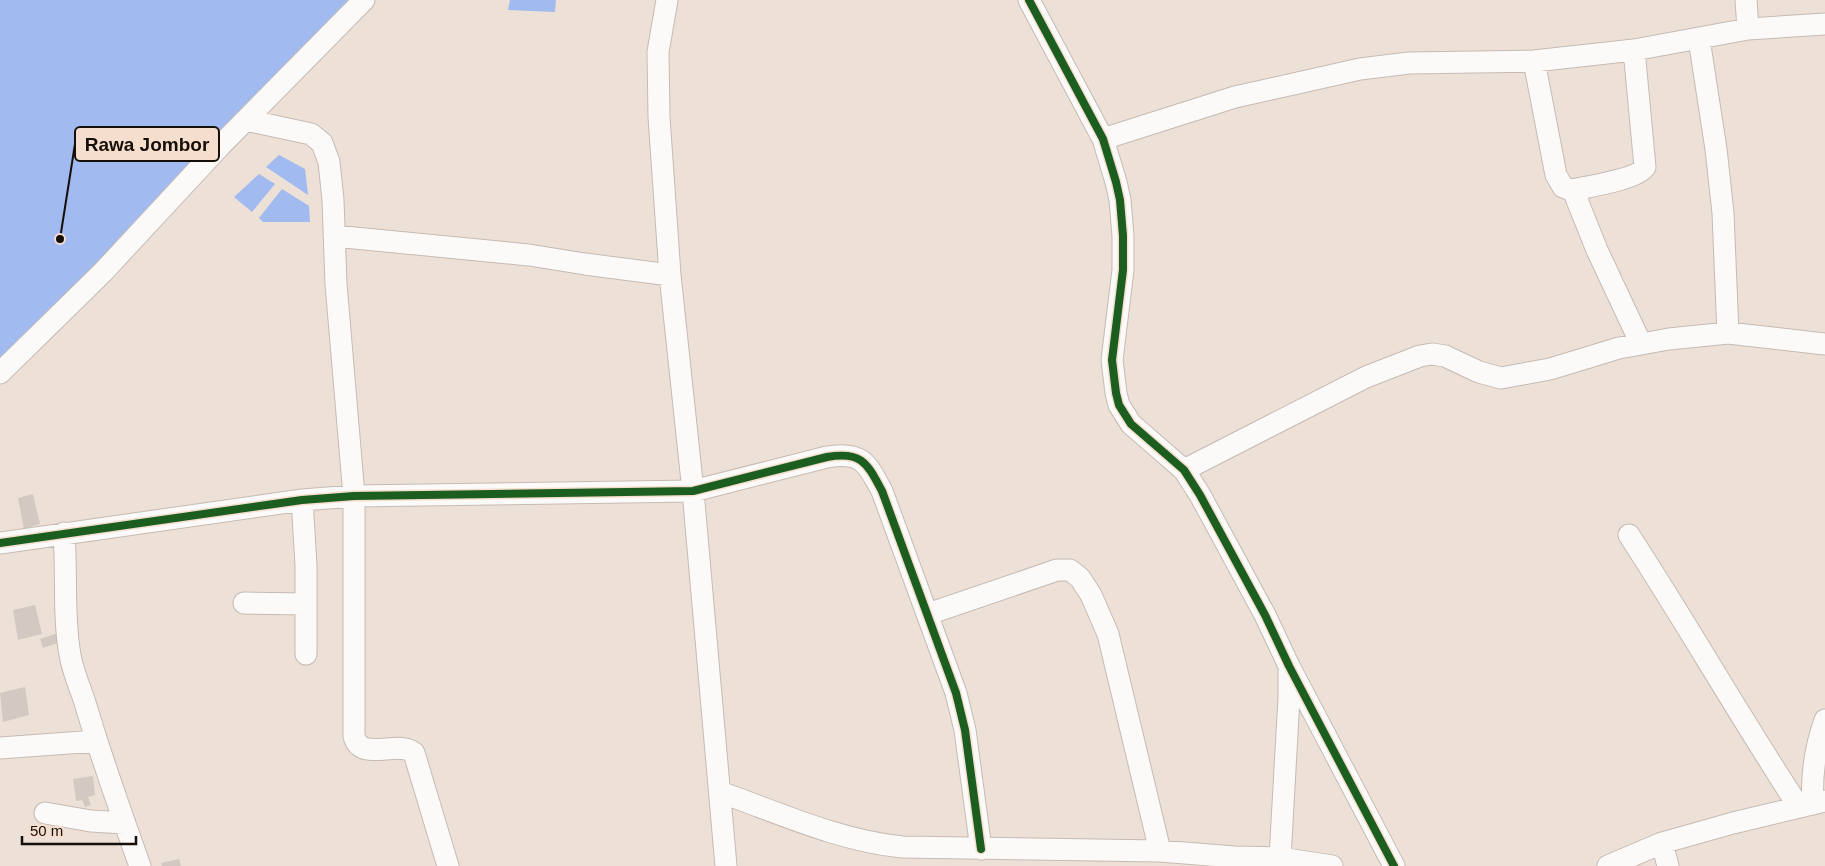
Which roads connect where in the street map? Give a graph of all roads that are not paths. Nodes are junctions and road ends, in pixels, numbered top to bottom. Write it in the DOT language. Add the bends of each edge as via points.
graph roads {
  1 [pos="364,0"];
  2 [pos="667,0"];
  3 [pos="1029,0"];
  4 [pos="1746,0"];
  5 [pos="1825,24"];
  6 [pos="1748,29"];
  7 [pos="1699,39"];
  8 [pos="1634,50"];
  9 [pos="1534,61"];
  10 [pos="246,120"];
  11 [pos="1103,139"];
  12 [pos="1573,190"];
  13 [pos="334,236"];
  14 [pos="670,275"];
  15 [pos="1728,333"];
  16 [pos="1642,344"];
  17 [pos="1825,344"];
  18 [pos="0,373"];
  19 [pos="1184,470"];
  20 [pos="693,491"];
  21 [pos="354,496"];
  22 [pos="302,500"];
  23 [pos="64,533"];
  24 [pos="1629,534"];
  25 [pos="0,543"];
  26 [pos="244,603"];
  27 [pos="306,604"];
  28 [pos="928,614"];
  29 [pos="306,654"];
  30 [pos="1289,666"];
  31 [pos="1825,720"];
  32 [pos="96,741"];
  33 [pos="0,748"];
  34 [pos="720,792"];
  35 [pos="1812,804"];
  36 [pos="45,813"];
  37 [pos="125,823"];
  38 [pos="1662,843"];
  39 [pos="981,849"];
  40 [pos="1160,850"];
  41 [pos="1280,858"];
  42 [pos="1234,861"];
  43 [pos="140,866"];
  44 [pos="448,866"];
  45 [pos="726,866"];
  46 [pos="1332,866"];
  47 [pos="1394,866"];
  48 [pos="1608,866"];
  49 [pos="1668,866"];
  1 -- 10 [label="street"];
  2 -- 14 [label="street" via="658,52 658,117"];
  3 -- 11 [label="street"];
  4 -- 6 [label="street"];
  5 -- 6 [label="street"];
  6 -- 7 [label="street"];
  7 -- 8 [label="street"];
  7 -- 15 [label="street" via="1723,214"];
  8 -- 9 [label="street"];
  8 -- 12 [label="street" via="1644,170"];
  9 -- 11 [label="street" via="1409,63 1360,69 1235,97"];
  9 -- 12 [label="street" via="1556,174 1563,187"];
  10 -- 13 [label="street" via="307,132 322,143 328,154"];
  10 -- 18 [label="street" via="96,279"];
  11 -- 19 [label="street" via="1120,200 1123,236 1123,270 1112,360 1116,393 1131,424"];
  12 -- 16 [label="street" via="1597,250"];
  13 -- 14 [label="street" via="529,255"];
  13 -- 21 [label="street"];
  14 -- 20 [label="street"];
  15 -- 16 [label="street"];
  15 -- 17 [label="street"];
  16 -- 19 [label="street" via="1550,369 1501,378 1479,372 1446,356 1432,354 1410,359 1366,377"];
  19 -- 30 [label="street" via="1265,615"];
  20 -- 21 [label="street"];
  20 -- 28 [label="street" via="827,457 845,454 857,457 882,491"];
  20 -- 34 [label="street"];
  21 -- 22 [label="street"];
  21 -- 44 [label="street" via="354,739 366,749 409,749 414,753"];
  22 -- 23 [label="street"];
  22 -- 27 [label="street"];
  23 -- 25 [label="street"];
  23 -- 32 [label="street" via="70,657"];
  24 -- 35 [label="street" via="1723,688"];
  26 -- 27 [label="street"];
  27 -- 29 [label="street"];
  28 -- 39 [label="street" via="954,686 965,730"];
  28 -- 40 [label="street" via="1056,570 1070,570 1080,578 1108,634"];
  30 -- 41 [label="street"];
  30 -- 47 [label="street"];
  31 -- 35 [label="street" via="1813,766"];
  32 -- 33 [label="street"];
  32 -- 37 [label="street"];
  34 -- 39 [label="street" via="865,842 902,847"];
  34 -- 45 [label="street"];
  35 -- 38 [label="street"];
  36 -- 37 [label="street"];
  37 -- 43 [label="street"];
  38 -- 48 [label="street"];
  38 -- 49 [label="street"];
  39 -- 40 [label="street"];
  40 -- 42 [label="street"];
  41 -- 42 [label="street"];
  41 -- 46 [label="street"];
}
